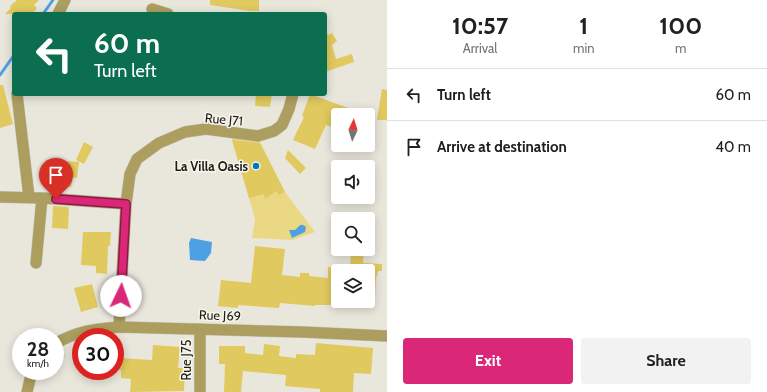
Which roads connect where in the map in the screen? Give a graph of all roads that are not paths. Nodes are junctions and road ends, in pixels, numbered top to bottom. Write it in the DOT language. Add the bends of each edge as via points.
graph roads {
  1 [pos="65,0"];
  2 [pos="152,9"];
  3 [pos="59,12"];
  4 [pos="162,12"];
  5 [pos="17,96"];
  6 [pos="293,96"];
  7 [pos="0,197"];
  8 [pos="29,198"];
  9 [pos="42,198"];
  10 [pos="126,204"];
  11 [pos="36,263"];
  12 [pos="119,327"];
  13 [pos="200,329"];
  14 [pos="387,336"];
  15 [pos="64,338"];
  16 [pos="30,380"];
  17 [pos="27,392"];
  18 [pos="200,392"];
  1 -- 3 [label="street"];
  2 -- 4 [label="street"];
  5 -- 8 [label="street"];
  6 -- 10 [label="street, Rue J71" via="282,125 274,131 258,136 206,129 185,132 159,143 137,159 130,174"];
  7 -- 8 [label="street"];
  8 -- 9 [label="street"];
  9 -- 10 [label="street"];
  9 -- 11 [label="street"];
  10 -- 12 [label="street, Rue J71"];
  12 -- 13 [label="street, Rue J69"];
  12 -- 15 [label="street, Rue J69" via="86,331"];
  13 -- 14 [label="street, Rue J69"];
  13 -- 18 [label="street, Rue J75"];
  16 -- 17 [label="street"];
}
